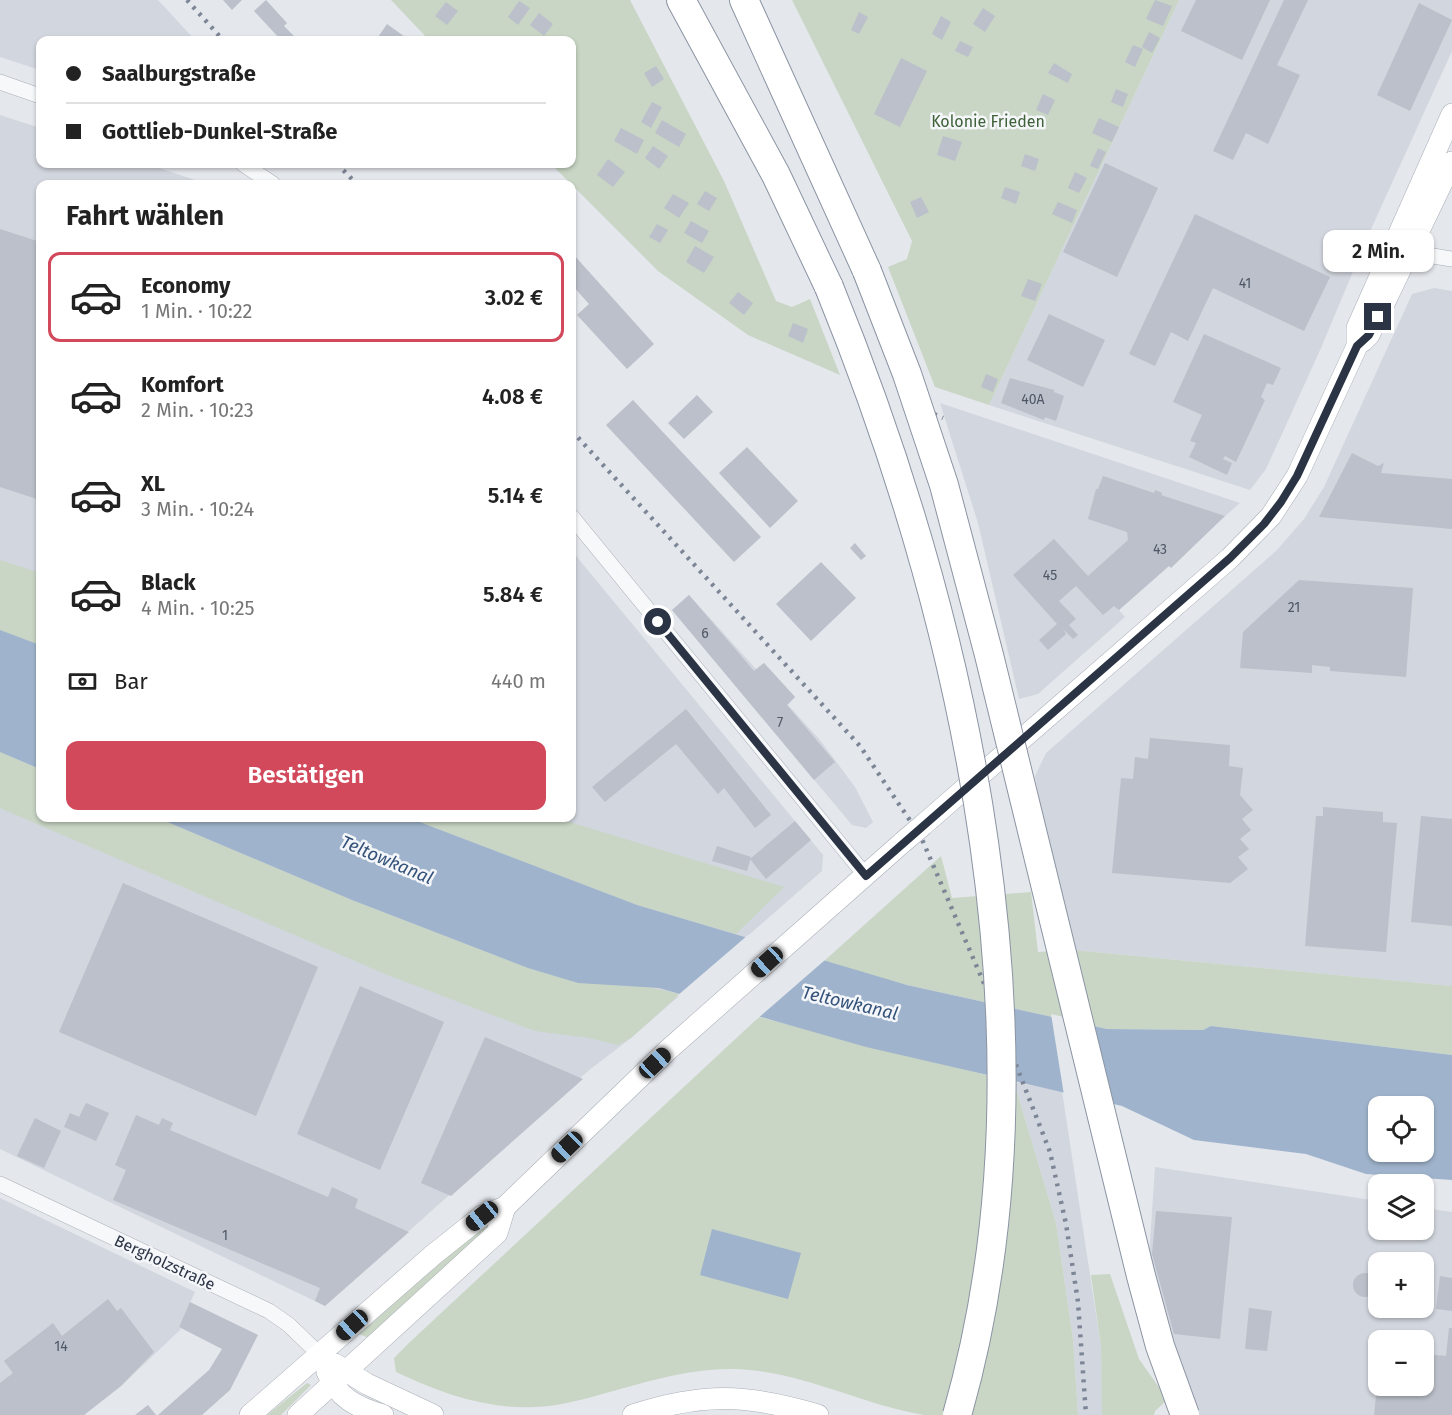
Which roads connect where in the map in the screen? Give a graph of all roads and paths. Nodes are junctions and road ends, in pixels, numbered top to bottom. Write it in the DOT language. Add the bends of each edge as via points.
graph roads {
  1 [pos="681,0"];
  2 [pos="744,0"];
  3 [pos="0,82"];
  4 [pos="36,95"];
  5 [pos="1452,114"];
  6 [pos="1452,162"];
  7 [pos="249,168"];
  8 [pos="267,180"];
  9 [pos="1403,245"];
  10 [pos="1452,258"];
  11 [pos="576,522"];
  12 [pos="866,876"];
  13 [pos="0,1184"];
  14 [pos="505,1207"];
  15 [pos="319,1354"];
  16 [pos="339,1378"];
  17 [pos="250,1415"];
  18 [pos="298,1415"];
  19 [pos="382,1415"];
  20 [pos="433,1415"];
  21 [pos="633,1415"];
  22 [pos="818,1415"];
  23 [pos="957,1415"];
  24 [pos="1185,1415"];
  1 -- 23 [label="highway, bridge" via="776,175 829,287 868,384 922,561 967,746 990,884 1000,1067 997,1187 986,1286"];
  2 -- 24 [label="highway, bridge" via="867,271 944,485 1141,1276 1160,1346"];
  3 -- 4 [label="street"];
  5 -- 9 [label="street"];
  6 -- 9 [label="street"];
  7 -- 8 [label="street"];
  9 -- 10 [label="street"];
  9 -- 12 [label="street, bridge" via="1358,328 1357,346 1297,476 1264,524"];
  11 -- 12 [label="street"];
  12 -- 14 [label="street" via="668,1050"];
  13 -- 15 [label="street, Bergholzstraße" via="268,1311"];
  14 -- 15 [label="street" via="482,1216"];
  14 -- 16 [label="street" via="496,1233"];
  15 -- 16 [label="street"];
  15 -- 17 [label="street"];
  16 -- 18 [label="street"];
  16 -- 19 [label="street" via="355,1406"];
  16 -- 20 [label="street" via="367,1384"];
  21 -- 22 [label="street" via="692,1400 734,1397"];
}
